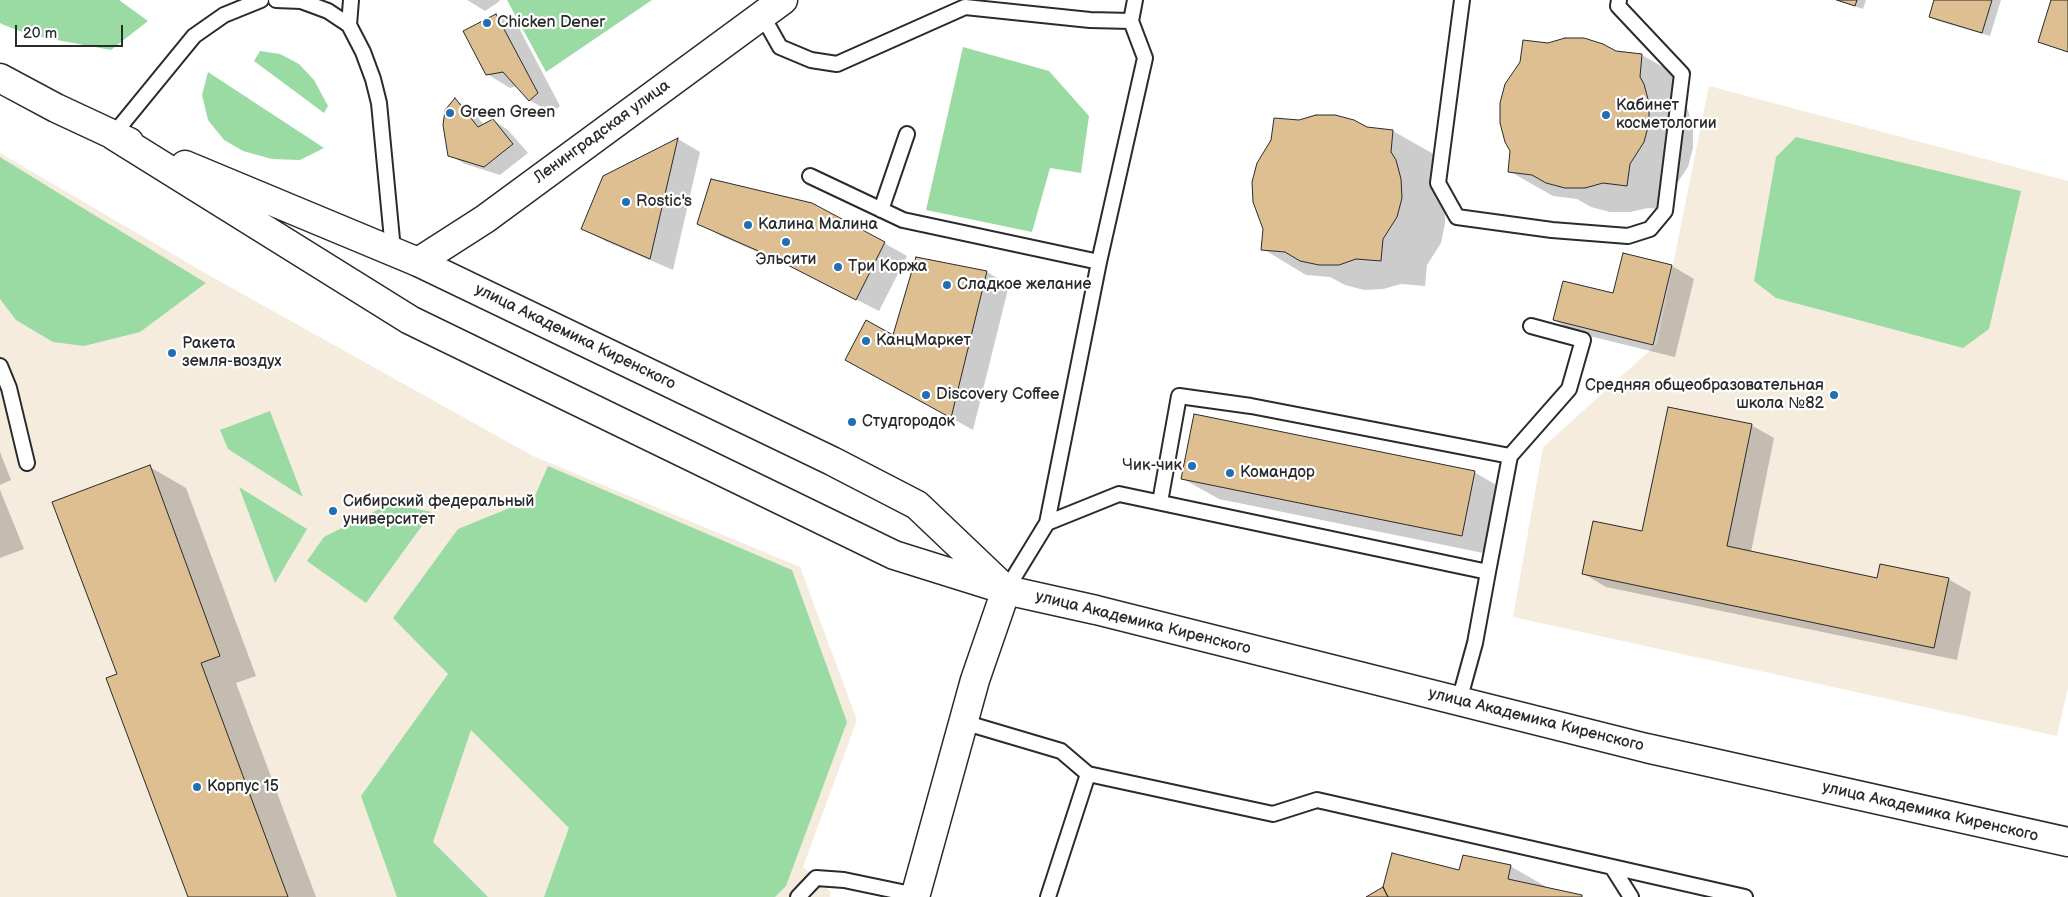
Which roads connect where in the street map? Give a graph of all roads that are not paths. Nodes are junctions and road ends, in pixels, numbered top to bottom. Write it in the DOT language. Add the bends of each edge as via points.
graph roads {
  1 [pos="260,0"];
  2 [pos="276,0"];
  3 [pos="351,0"];
  4 [pos="1136,0"];
  5 [pos="1462,0"];
  6 [pos="1619,0"];
  7 [pos="773,8"];
  8 [pos="1131,21"];
  9 [pos="350,25"];
  10 [pos="0,78"];
  11 [pos="908,134"];
  12 [pos="113,135"];
  13 [pos="810,176"];
  14 [pos="881,210"];
  15 [pos="393,250"];
  16 [pos="418,262"];
  17 [pos="1099,262"];
  18 [pos="1531,326"];
  19 [pos="0,366"];
  20 [pos="1510,456"];
  21 [pos="27,463"];
  22 [pos="1160,502"];
  23 [pos="1047,523"];
  24 [pos="1488,572"];
  25 [pos="1006,590"];
  26 [pos="1459,701"];
  27 [pos="963,722"];
  28 [pos="1088,774"];
  29 [pos="2068,842"];
  30 [pos="1612,867"];
  31 [pos="915,896"];
  32 [pos="798,897"];
  33 [pos="1048,897"];
  34 [pos="1631,897"];
  35 [pos="1745,897"];
  1 -- 12 [label="lane" via="224,15 194,36"];
  2 -- 9 [label="lane" via="301,1 328,11"];
  3 -- 9 [label="lane"];
  4 -- 8 [label="lane"];
  5 -- 6 [label="lane" via="1438,183 1457,217 1628,236 1650,229 1665,211 1682,74 1618,6"];
  7 -- 8 [label="lane" via="780,47 811,60 837,64 965,7"];
  7 -- 16 [label="main road, Ленинградская улица" via="485,219"];
  8 -- 17 [label="lane" via="1145,58"];
  9 -- 15 [label="lane" via="363,52 379,103"];
  10 -- 12 [label="main road, улица Академика Киренского"];
  11 -- 14 [label="lane"];
  12 -- 15 [label="main road, улица Академика Киренского"];
  12 -- 25 [label="main road, улица Академика Киренского" via="410,320 894,555"];
  13 -- 14 [label="lane"];
  14 -- 17 [label="lane" via="903,220"];
  15 -- 16 [label="main road, улица Академика Киренского"];
  16 -- 25 [label="main road, улица Академика Киренского" via="917,505"];
  17 -- 23 [label="lane"];
  18 -- 20 [label="lane" via="1583,340 1569,389"];
  19 -- 21 [label="lane" via="9,388"];
  20 -- 22 [label="lane" via="1251,406 1179,396"];
  20 -- 24 [label="lane"];
  22 -- 23 [label="lane" via="1119,494"];
  22 -- 24 [label="lane"];
  23 -- 25 [label="lane"];
  24 -- 26 [label="lane" via="1476,643"];
  25 -- 26 [label="main road, улица Академика Киренского"];
  25 -- 27 [label="main road"];
  26 -- 29 [label="main road, улица Академика Киренского" via="1646,748"];
  27 -- 28 [label="lane" via="1061,751"];
  27 -- 31 [label="main road"];
  28 -- 30 [label="lane" via="1273,814 1317,800"];
  28 -- 33 [label="lane"];
  30 -- 34 [label="lane"];
  30 -- 35 [label="lane"];
  31 -- 32 [label="lane" via="844,880 816,878"];
}
